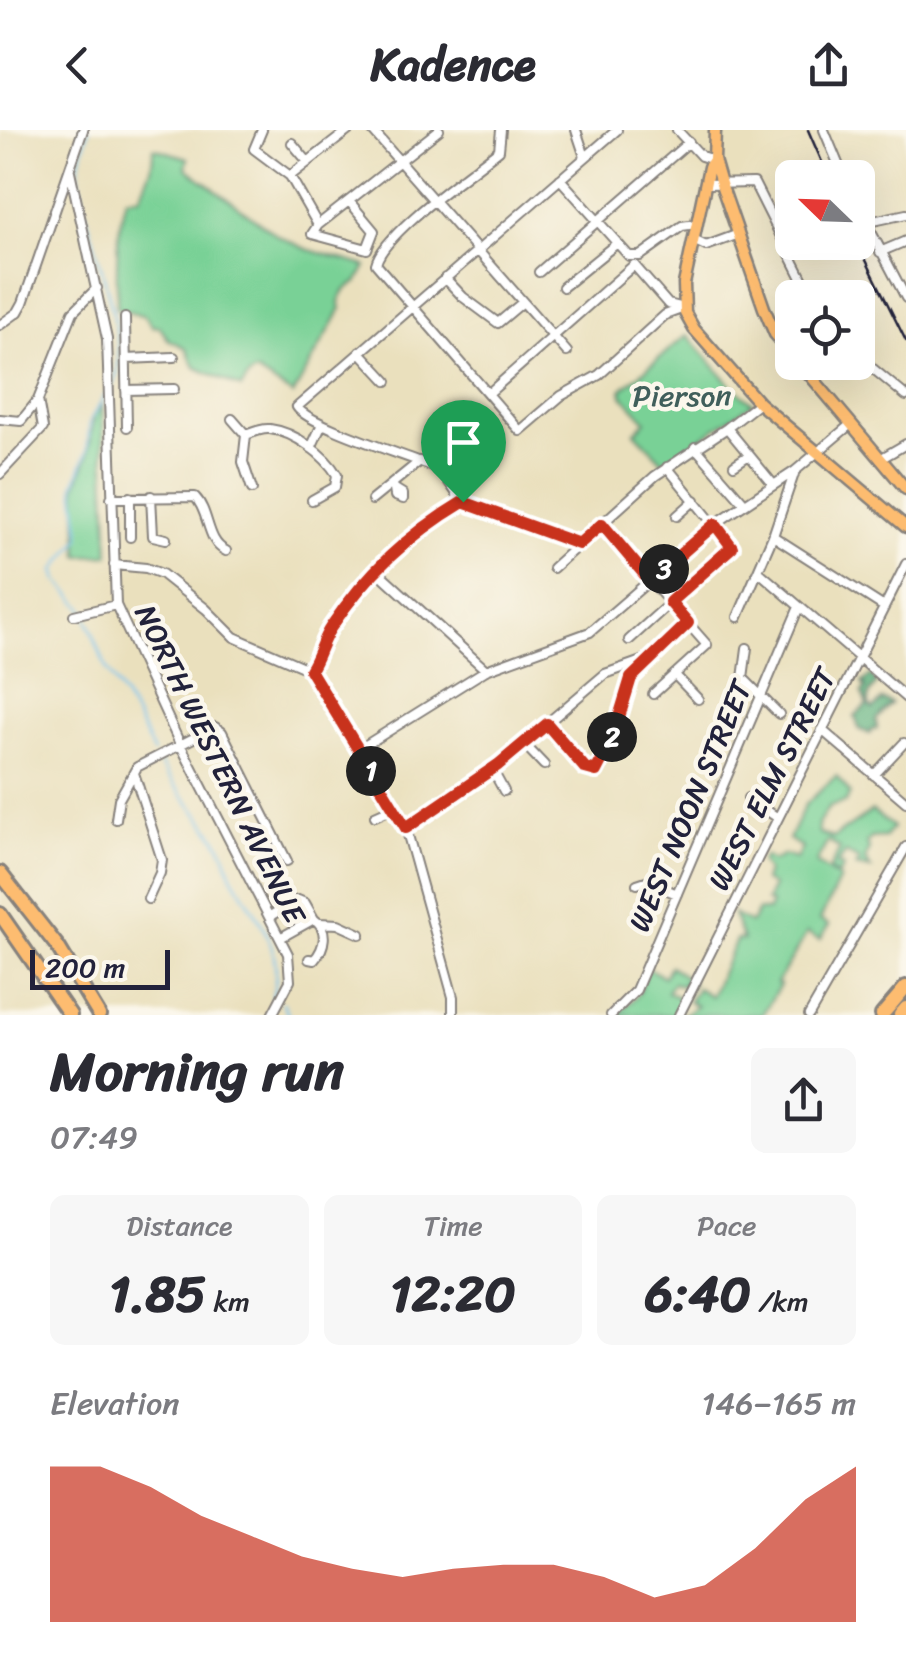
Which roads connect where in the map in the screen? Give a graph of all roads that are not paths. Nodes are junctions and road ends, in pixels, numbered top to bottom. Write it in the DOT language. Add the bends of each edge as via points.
graph roads {
  1 [pos="82,130"];
  2 [pos="262,130"];
  3 [pos="350,130"];
  4 [pos="372,130"];
  5 [pos="438,130"];
  6 [pos="501,130"];
  7 [pos="576,130"];
  8 [pos="618,130"];
  9 [pos="677,130"];
  10 [pos="715,130"];
  11 [pos="824,130"];
  12 [pos="689,142"];
  13 [pos="292,143"];
  14 [pos="586,158"];
  15 [pos="398,160"];
  16 [pos="714,160"];
  17 [pos="836,160"];
  18 [pos="308,162"];
  19 [pos="70,172"];
  20 [pos="290,176"];
  21 [pos="560,179"];
  22 [pos="707,184"];
  23 [pos="721,184"];
  24 [pos="76,199"];
  25 [pos="59,200"];
  26 [pos="349,201"];
  27 [pos="435,201"];
  28 [pos="906,214"];
  29 [pos="875,220"];
  30 [pos="596,221"];
  31 [pos="696,224"];
  32 [pos="318,225"];
  33 [pos="738,234"];
  34 [pos="693,240"];
  35 [pos="906,241"];
  36 [pos="875,243"];
  37 [pos="616,244"];
  38 [pos="478,250"];
  39 [pos="880,252"];
  40 [pos="539,272"];
  41 [pos="445,278"];
  42 [pos="803,280"];
  43 [pos="563,287"];
  44 [pos="97,288"];
  45 [pos="906,298"];
  46 [pos="524,302"];
  47 [pos="412,307"];
  48 [pos="684,308"];
  49 [pos="0,310"];
  50 [pos="13,316"];
  51 [pos="125,318"];
  52 [pos="0,325"];
  53 [pos="775,334"];
  54 [pos="554,336"];
  55 [pos="360,352"];
  56 [pos="567,352"];
  57 [pos="174,357"];
  58 [pos="126,359"];
  59 [pos="875,371"];
  60 [pos="814,380"];
  61 [pos="387,381"];
  62 [pos="174,389"];
  63 [pos="126,390"];
  64 [pos="489,393"];
  65 [pos="906,396"];
  66 [pos="38,400"];
  67 [pos="759,403"];
  68 [pos="110,407"];
  69 [pos="127,407"];
  70 [pos="0,419"];
  71 [pos="232,419"];
  72 [pos="322,424"];
  73 [pos="851,424"];
  74 [pos="127,426"];
  75 [pos="728,428"];
  76 [pos="246,435"];
  77 [pos="906,444"];
  78 [pos="695,447"];
  79 [pos="311,448"];
  80 [pos="816,452"];
  81 [pos="749,455"];
  82 [pos="880,460"];
  83 [pos="420,461"];
  84 [pos="734,465"];
  85 [pos="667,467"];
  86 [pos="795,471"];
  87 [pos="0,474"];
  88 [pos="773,484"];
  89 [pos="252,489"];
  90 [pos="906,489"];
  91 [pos="150,496"];
  92 [pos="111,498"];
  93 [pos="130,498"];
  94 [pos="312,500"];
  95 [pos="372,500"];
  96 [pos="695,500"];
  97 [pos="463,502"];
  98 [pos="744,503"];
  99 [pos="676,516"];
  100 [pos="602,524"];
  101 [pos="715,524"];
  102 [pos="906,527"];
  103 [pos="773,536"];
  104 [pos="130,537"];
  105 [pos="162,539"];
  106 [pos="579,544"];
  107 [pos="226,551"];
  108 [pos="906,564"];
  109 [pos="114,566"];
  110 [pos="553,568"];
  111 [pos="375,569"];
  112 [pos="758,571"];
  113 [pos="650,581"];
  114 [pos="897,582"];
  115 [pos="906,590"];
  116 [pos="670,602"];
  117 [pos="116,604"];
  118 [pos="800,607"];
  119 [pos="884,607"];
  120 [pos="74,615"];
  121 [pos="738,617"];
  122 [pos="688,623"];
  123 [pos="629,640"];
  124 [pos="747,648"];
  125 [pos="650,658"];
  126 [pos="858,658"];
  127 [pos="310,670"];
  128 [pos="486,670"];
  129 [pos="675,674"];
  130 [pos="653,694"];
  131 [pos="761,698"];
  132 [pos="906,698"];
  133 [pos="698,700"];
  134 [pos="779,714"];
  135 [pos="547,724"];
  136 [pos="822,730"];
  137 [pos="904,743"];
  138 [pos="180,744"];
  139 [pos="524,744"];
  140 [pos="358,750"];
  141 [pos="544,765"];
  142 [pos="492,769"];
  143 [pos="134,773"];
  144 [pos="874,775"];
  145 [pos="504,791"];
  146 [pos="748,798"];
  147 [pos="906,802"];
  148 [pos="394,808"];
  149 [pos="375,816"];
  150 [pos="778,818"];
  151 [pos="116,819"];
  152 [pos="406,828"];
  153 [pos="906,847"];
  154 [pos="287,862"];
  155 [pos="902,864"];
  156 [pos="0,874"];
  157 [pos="638,884"];
  158 [pos="677,894"];
  159 [pos="148,899"];
  160 [pos="0,914"];
  161 [pos="270,916"];
  162 [pos="317,921"];
  163 [pos="360,934"];
  164 [pos="280,938"];
  165 [pos="58,947"];
  166 [pos="308,959"];
  167 [pos="906,987"];
  168 [pos="906,1008"];
  169 [pos="68,1015"];
  170 [pos="99,1015"];
  171 [pos="109,1015"];
  172 [pos="272,1015"];
  173 [pos="453,1015"];
  174 [pos="611,1015"];
  175 [pos="680,1015"];
  176 [pos="809,1015"];
  177 [pos="882,1015"];
  178 [pos="900,1015"];
  1 -- 19 [label="street"];
  2 -- 20 [label="street" via="254,149"];
  3 -- 18 [label="street"];
  4 -- 15 [label="street"];
  5 -- 15 [label="street"];
  6 -- 27 [label="street" via="499,150"];
  7 -- 14 [label="street"];
  8 -- 14 [label="street"];
  9 -- 12 [label="street"];
  10 -- 16 [label="main road"];
  11 -- 17 [label="street"];
  12 -- 16 [label="street"];
  12 -- 30 [label="street"];
  13 -- 18 [label="street"];
  14 -- 21 [label="street"];
  15 -- 26 [label="street"];
  15 -- 27 [label="street"];
  16 -- 22 [label="main road"];
  16 -- 23 [label="main road"];
  18 -- 20 [label="street"];
  19 -- 24 [label="street, NORTH WESTERN AVENUE"];
  19 -- 25 [label="street"];
  20 -- 32 [label="street"];
  21 -- 30 [label="street"];
  21 -- 38 [label="street"];
  22 -- 23 [label="street"];
  22 -- 31 [label="main road"];
  23 -- 33 [label="main road"];
  23 -- 42 [label="street" via="754,183"];
  24 -- 25 [label="street"];
  24 -- 44 [label="street, NORTH WESTERN AVENUE"];
  25 -- 50 [label="street" via="24,303"];
  26 -- 32 [label="street"];
  26 -- 32 [label="street" via="374,231 367,249 312,234"];
  27 -- 38 [label="street"];
  27 -- 47 [label="street" via="378,256 378,268"];
  28 -- 29 [label="street"];
  30 -- 37 [label="street"];
  30 -- 40 [label="street"];
  31 -- 34 [label="main road"];
  31 -- 37 [label="street" via="682,226 640,256"];
  33 -- 34 [label="street" via="714,245"];
  33 -- 53 [label="main road"];
  34 -- 48 [label="main road"];
  35 -- 39 [label="street"];
  36 -- 39 [label="street"];
  37 -- 43 [label="street"];
  38 -- 41 [label="street"];
  38 -- 46 [label="street"];
  39 -- 45 [label="street"];
  41 -- 46 [label="street" via="498,323"];
  41 -- 47 [label="street"];
  44 -- 66 [label="street" via="73,312"];
  44 -- 68 [label="street, NORTH WESTERN AVENUE" via="108,339"];
  46 -- 54 [label="street"];
  47 -- 55 [label="street"];
  47 -- 64 [label="street"];
  48 -- 54 [label="street" via="668,304 634,264"];
  48 -- 64 [label="street" via="665,315 599,375 520,430"];
  48 -- 67 [label="main road" via="694,329"];
  49 -- 50 [label="street"];
  50 -- 52 [label="street"];
  51 -- 58 [label="street"];
  54 -- 56 [label="street"];
  54 -- 64 [label="street"];
  55 -- 61 [label="street"];
  55 -- 72 [label="street" via="297,407"];
  57 -- 58 [label="street"];
  58 -- 63 [label="street"];
  59 -- 65 [label="street"];
  60 -- 73 [label="main road"];
  62 -- 63 [label="street"];
  63 -- 69 [label="street"];
  66 -- 70 [label="street" via="21,421"];
  66 -- 87 [label="street" via="42,428"];
  67 -- 75 [label="street"];
  67 -- 80 [label="main road"];
  68 -- 69 [label="street"];
  68 -- 92 [label="street, NORTH WESTERN AVENUE"];
  69 -- 74 [label="street"];
  71 -- 76 [label="street"];
  72 -- 79 [label="street"];
  72 -- 83 [label="street"];
  73 -- 80 [label="street"];
  73 -- 82 [label="main road"];
  75 -- 78 [label="street"];
  75 -- 81 [label="street"];
  76 -- 79 [label="street" via="272,429"];
  76 -- 89 [label="street" via="243,462"];
  77 -- 82 [label="street"];
  78 -- 85 [label="street"];
  78 -- 98 [label="street"];
  79 -- 94 [label="street" via="337,476 330,492"];
  80 -- 86 [label="street"];
  80 -- 102 [label="main road"];
  81 -- 84 [label="street"];
  81 -- 88 [label="street"];
  82 -- 90 [label="main road"];
  83 -- 95 [label="street"];
  83 -- 97 [label="street" via="442,472"];
  85 -- 96 [label="street"];
  85 -- 100 [label="street"];
  86 -- 88 [label="street"];
  86 -- 103 [label="street"];
  88 -- 98 [label="street"];
  91 -- 93 [label="street"];
  91 -- 105 [label="street" via="153,536"];
  91 -- 107 [label="street" via="198,500 216,546"];
  92 -- 93 [label="street"];
  92 -- 109 [label="street, NORTH WESTERN AVENUE"];
  93 -- 104 [label="street"];
  96 -- 99 [label="street"];
  96 -- 101 [label="street"];
  97 -- 106 [label="street"];
  97 -- 111 [label="street"];
  98 -- 101 [label="street"];
  100 -- 106 [label="street"];
  100 -- 113 [label="street"];
  101 -- 113 [label="street"];
  101 -- 116 [label="street" via="732,546"];
  103 -- 112 [label="street"];
  103 -- 119 [label="street"];
  106 -- 110 [label="street"];
  108 -- 114 [label="street, WEST ELM STREET"];
  109 -- 117 [label="street, NORTH WESTERN AVENUE"];
  109 -- 127 [label="street" via="162,574 234,637"];
  111 -- 127 [label="street" via="332,626"];
  111 -- 128 [label="street"];
  112 -- 118 [label="street"];
  112 -- 121 [label="street"];
  113 -- 116 [label="street"];
  113 -- 128 [label="street" via="586,634"];
  114 -- 115 [label="street"];
  114 -- 119 [label="street, WEST ELM STREET"];
  116 -- 122 [label="street"];
  116 -- 123 [label="street"];
  117 -- 120 [label="street"];
  117 -- 138 [label="street, NORTH WESTERN AVENUE"];
  118 -- 126 [label="street"];
  118 -- 131 [label="street, WEST NOON STREET"];
  119 -- 126 [label="street, WEST ELM STREET"];
  122 -- 125 [label="street"];
  122 -- 129 [label="street" via="705,648"];
  124 -- 131 [label="street" via="743,678"];
  125 -- 135 [label="street" via="604,674"];
  125 -- 135 [label="street" via="629,682 612,740 593,772"];
  126 -- 132 [label="street"];
  126 -- 136 [label="street, WEST ELM STREET"];
  127 -- 140 [label="street"];
  128 -- 140 [label="street"];
  129 -- 130 [label="street"];
  129 -- 133 [label="street"];
  131 -- 134 [label="street"];
  131 -- 158 [label="street, WEST NOON STREET"];
  135 -- 139 [label="street"];
  136 -- 144 [label="street"];
  136 -- 150 [label="street, WEST ELM STREET"];
  137 -- 144 [label="street"];
  138 -- 143 [label="street"];
  138 -- 154 [label="street" via="215,727 222,732"];
  138 -- 161 [label="street, NORTH WESTERN AVENUE"];
  139 -- 141 [label="street"];
  139 -- 142 [label="street"];
  140 -- 148 [label="street"];
  142 -- 145 [label="street"];
  142 -- 152 [label="street"];
  143 -- 151 [label="street"];
  143 -- 159 [label="street" via="162,860"];
  144 -- 147 [label="street"];
  146 -- 150 [label="street"];
  148 -- 149 [label="street"];
  148 -- 152 [label="street"];
  150 -- 175 [label="street, WEST ELM STREET"];
  152 -- 173 [label="street"];
  153 -- 155 [label="street"];
  155 -- 176 [label="street"];
  156 -- 165 [label="highway"];
  157 -- 158 [label="street" via="646,880"];
  158 -- 174 [label="street, WEST NOON STREET" via="636,990"];
  160 -- 169 [label="highway"];
  161 -- 162 [label="street" via="298,900"];
  161 -- 164 [label="street, NORTH WESTERN AVENUE"];
  162 -- 163 [label="street"];
  162 -- 164 [label="street"];
  162 -- 166 [label="street" via="324,942 320,954"];
  164 -- 172 [label="street, NORTH WESTERN AVENUE" via="290,981"];
  165 -- 170 [label="highway"];
  165 -- 171 [label="highway"];
  167 -- 177 [label="highway"];
  168 -- 178 [label="highway"];
}
